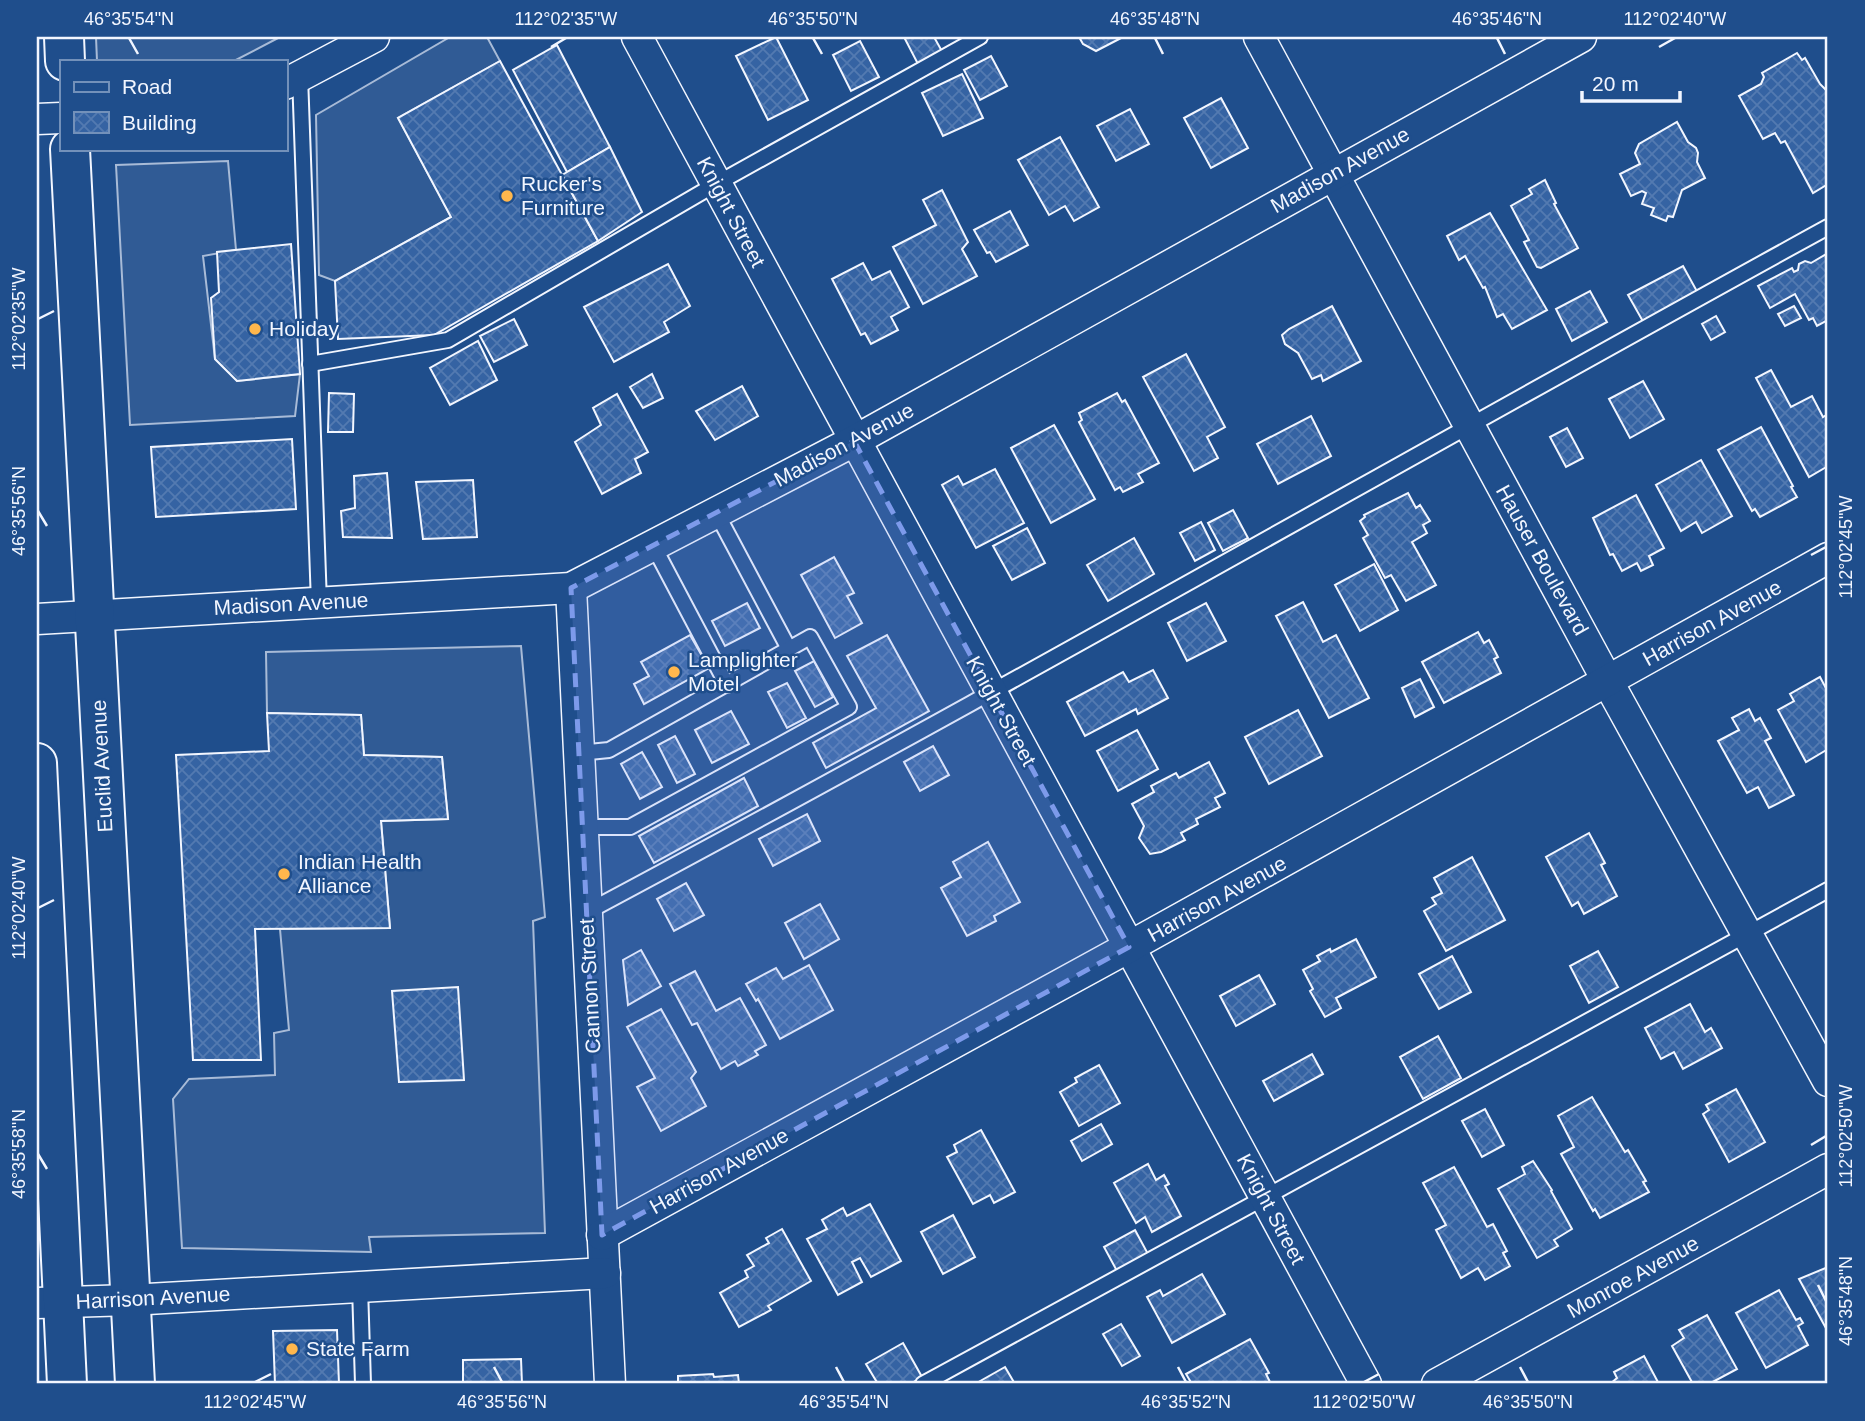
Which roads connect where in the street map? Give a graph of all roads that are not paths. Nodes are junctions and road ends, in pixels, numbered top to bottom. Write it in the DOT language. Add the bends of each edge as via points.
graph roads {
  1 [pos="64,37"];
  2 [pos="374,37"];
  3 [pos="637,37"];
  4 [pos="981,37"];
  5 [pos="1259,37"];
  6 [pos="1581,37"];
  7 [pos="65,60"];
  8 [pos="293,80"];
  9 [pos="60,118"];
  10 [pos="37,119"];
  11 [pos="69,150"];
  12 [pos="1333,173"];
  13 [pos="716,184"];
  14 [pos="1828,227"];
  15 [pos="310,364"];
  16 [pos="1469,425"];
  17 [pos="854,441"];
  18 [pos="716,512"];
  19 [pos="653,545"];
  20 [pos="1828,558"];
  21 [pos="571,588"];
  22 [pos="319,603"];
  23 [pos="94,616"];
  24 [pos="37,620"];
  25 [pos="789,649"];
  26 [pos="1608,682"];
  27 [pos="727,685"];
  28 [pos="991,694"];
  29 [pos="579,753"];
  30 [pos="37,763"];
  31 [pos="583,827"];
  32 [pos="1828,890"];
  33 [pos="586,912"];
  34 [pos="1747,934"];
  35 [pos="1129,947"];
  36 [pos="1828,1081"];
  37 [pos="1828,1169"];
  38 [pos="1265,1197"];
  39 [pos="602,1235"];
  40 [pos="605,1272"];
  41 [pos="360,1287"];
  42 [pos="131,1300"];
  43 [pos="50,1302"];
  44 [pos="67,1384"];
  45 [pos="135,1384"];
  46 [pos="363,1384"];
  47 [pos="610,1384"];
  48 [pos="923,1384"];
  49 [pos="1366,1384"];
  50 [pos="1437,1384"];
  1 -- 7 [label="highway"];
  2 -- 8 [label="street"];
  3 -- 13 [label="street, Knight Street"];
  4 -- 13 [label="lane"];
  5 -- 12 [label="street, Hauser Boulevard"];
  6 -- 12 [label="street, Madison Avenue"];
  8 -- 15 [label="lane"];
  9 -- 10 [label="street"];
  11 -- 23 [label="highway, Euclid Avenue"];
  12 -- 16 [label="street, Hauser Boulevard"];
  12 -- 17 [label="street, Madison Avenue"];
  13 -- 15 [label="lane" via="448,340"];
  13 -- 17 [label="street, Knight Street"];
  14 -- 16 [label="lane"];
  15 -- 22 [label="lane"];
  16 -- 26 [label="street, Hauser Boulevard"];
  16 -- 28 [label="lane"];
  17 -- 18 [label="street, Madison Avenue"];
  17 -- 28 [label="street, Knight Street"];
  18 -- 19 [label="street, Madison Avenue"];
  18 -- 25 [label="lane"];
  19 -- 21 [label="street, Madison Avenue"];
  19 -- 27 [label="lane"];
  20 -- 26 [label="street, Harrison Avenue"];
  21 -- 22 [label="street, Madison Avenue"];
  21 -- 29 [label="street, Cannon Street"];
  22 -- 23 [label="street, Madison Avenue"];
  23 -- 24 [label="street, Madison Avenue"];
  23 -- 42 [label="highway, Euclid Avenue"];
  25 -- 27 [label="lane"];
  25 -- 31 [label="lane" via="810,637 849,707 630,827"];
  26 -- 34 [label="street, Hauser Boulevard"];
  26 -- 35 [label="street, Harrison Avenue"];
  27 -- 29 [label="lane" via="609,750"];
  28 -- 33 [label="lane"];
  28 -- 35 [label="street, Knight Street"];
  29 -- 31 [label="street, Cannon Street"];
  30 -- 43 [label="highway"];
  31 -- 33 [label="street, Cannon Street"];
  32 -- 34 [label="lane"];
  33 -- 39 [label="street, Cannon Street"];
  34 -- 36 [label="street, Hauser Boulevard"];
  34 -- 38 [label="lane"];
  35 -- 38 [label="street, Knight Street"];
  35 -- 39 [label="street, Harrison Avenue"];
  37 -- 50 [label="street, Monroe Avenue"];
  38 -- 48 [label="lane"];
  38 -- 49 [label="street, Knight Street"];
  39 -- 40 [label="street, Cannon Street"];
  40 -- 41 [label="street, Harrison Avenue"];
  40 -- 47 [label="street, Cannon Street"];
  41 -- 42 [label="street, Harrison Avenue"];
  41 -- 46 [label="lane"];
  42 -- 43 [label="street, Harrison Avenue"];
  42 -- 45 [label="highway, Euclid Avenue"];
  43 -- 44 [label="highway"];
}
